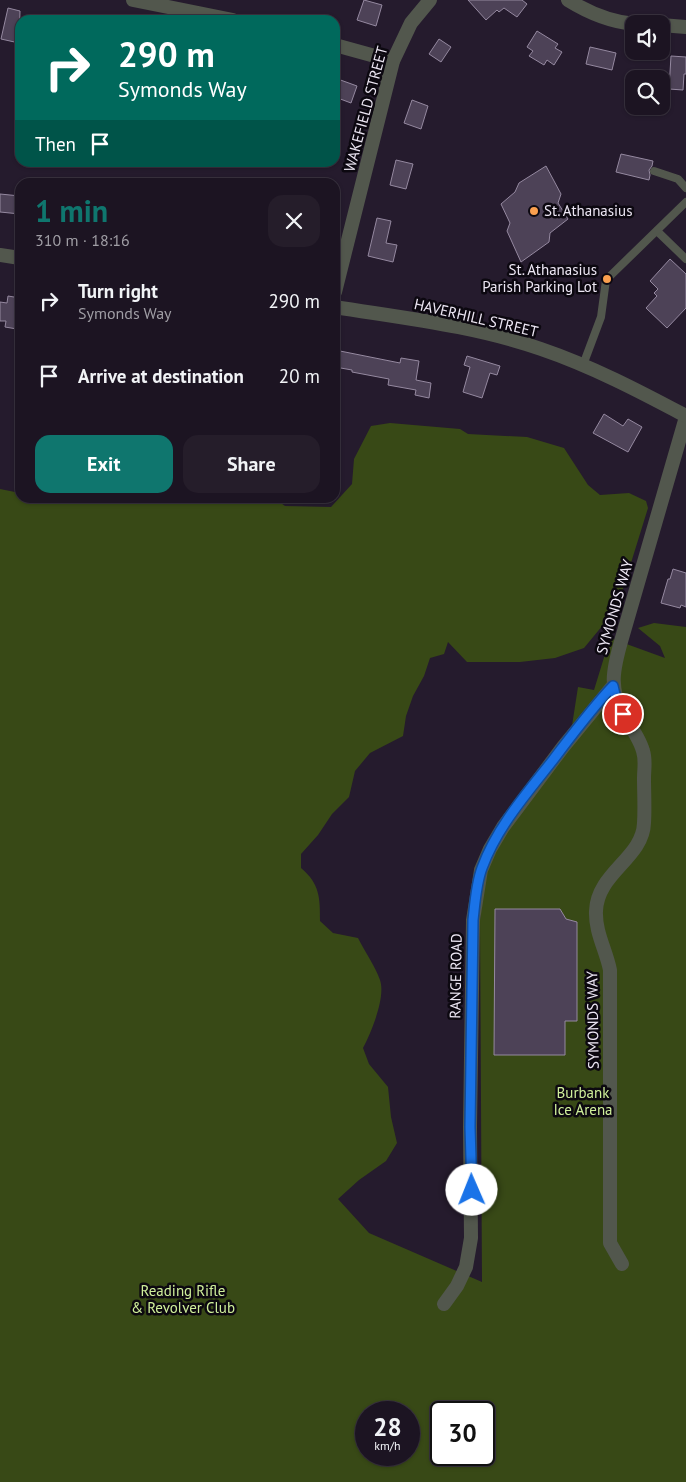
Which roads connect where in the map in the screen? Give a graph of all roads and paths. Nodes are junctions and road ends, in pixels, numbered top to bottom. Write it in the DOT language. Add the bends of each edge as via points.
graph roads {
  1 [pos="132,0"];
  2 [pos="430,0"];
  3 [pos="568,0"];
  4 [pos="193,6"];
  5 [pos="218,15"];
  6 [pos="625,23"];
  7 [pos="670,26"];
  8 [pos="686,27"];
  9 [pos="340,46"];
  10 [pos="393,61"];
  11 [pos="654,171"];
  12 [pos="686,188"];
  13 [pos="686,202"];
  14 [pos="657,231"];
  15 [pos="0,255"];
  16 [pos="15,257"];
  17 [pos="686,259"];
  18 [pos="340,272"];
  19 [pos="340,308"];
  20 [pos="583,365"];
  21 [pos="686,416"];
  22 [pos="613,686"];
  23 [pos="622,1264"];
  24 [pos="444,1304"];
  1 -- 4 [label="street"];
  2 -- 10 [label="street, WAKEFIELD STREET" via="411,23"];
  3 -- 6 [label="street" via="606,19"];
  4 -- 5 [label="street"];
  7 -- 8 [label="street"];
  9 -- 10 [label="street"];
  10 -- 18 [label="street, WAKEFIELD STREET"];
  11 -- 12 [label="lane" via="678,179"];
  13 -- 14 [label="lane"];
  14 -- 17 [label="lane"];
  14 -- 20 [label="lane" via="606,280 601,316"];
  15 -- 16 [label="street"];
  19 -- 20 [label="street, HAVERHILL STREET" via="501,337"];
  20 -- 21 [label="street, HAVERHILL STREET"];
  21 -- 22 [label="street, SYMONDS WAY" via="615,663"];
  22 -- 23 [label="street, SYMONDS WAY" via="617,703 643,749 645,762 642,836 606,882 596,910 597,930 608,959 610,975 610,1243"];
  22 -- 24 [label="street, RANGE ROAD" via="509,819 495,839 481,870 473,920 471,1238 466,1267"];
}
